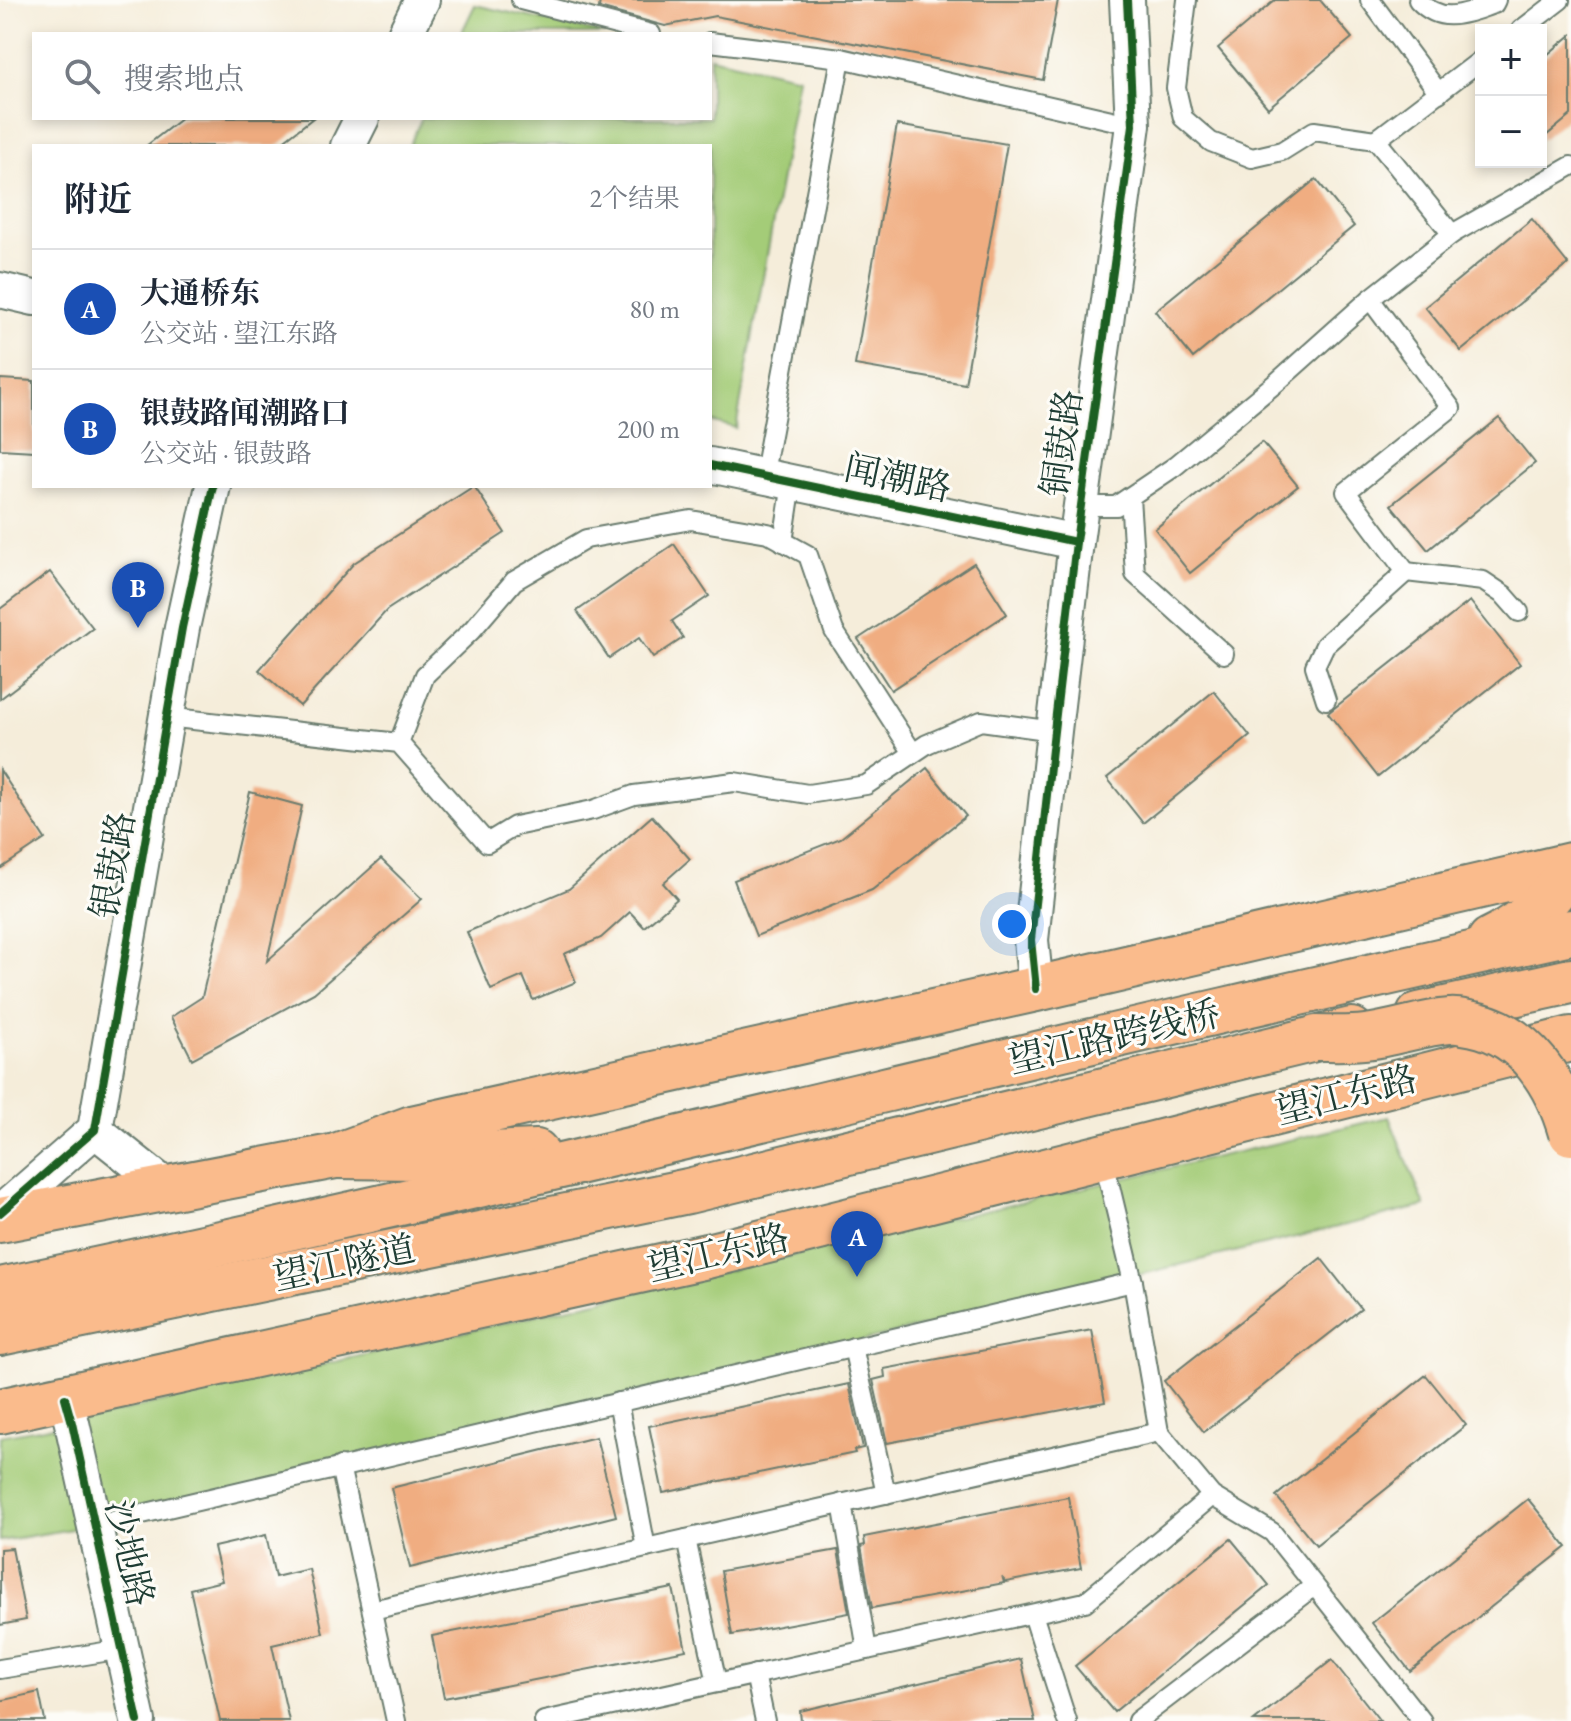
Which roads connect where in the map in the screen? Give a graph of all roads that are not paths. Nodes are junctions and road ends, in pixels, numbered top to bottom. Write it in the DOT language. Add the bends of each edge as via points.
graph roads {
  1 [pos="422,0"];
  2 [pos="521,0"];
  3 [pos="1127,0"];
  4 [pos="1187,0"];
  5 [pos="1370,0"];
  6 [pos="1418,0"];
  7 [pos="1560,0"];
  8 [pos="1494,1"];
  9 [pos="1529,24"];
  10 [pos="406,32"];
  11 [pos="643,32"];
  12 [pos="712,42"];
  13 [pos="841,58"];
  14 [pos="1475,65"];
  15 [pos="1439,93"];
  16 [pos="361,120"];
  17 [pos="1133,125"];
  18 [pos="1376,140"];
  19 [pos="349,144"];
  20 [pos="1571,166"];
  21 [pos="1452,234"];
  22 [pos="0,290"];
  23 [pos="32,298"];
  24 [pos="1370,299"];
  25 [pos="712,465"];
  26 [pos="777,480"];
  27 [pos="213,488"];
  28 [pos="1130,497"];
  29 [pos="1081,506"];
  30 [pos="783,542"];
  31 [pos="1076,542"];
  32 [pos="1406,572"];
  33 [pos="1519,612"];
  34 [pos="1224,654"];
  35 [pos="1326,700"];
  36 [pos="166,717"];
  37 [pos="1054,731"];
  38 [pos="399,743"];
  39 [pos="913,753"];
  40 [pos="1571,867"];
  41 [pos="1571,932"];
  42 [pos="1454,957"];
  43 [pos="1571,981"];
  44 [pos="1036,989"];
  45 [pos="1316,1038"];
  46 [pos="1571,1039"];
  47 [pos="95,1130"];
  48 [pos="1571,1133"];
  49 [pos="648,1144"];
  50 [pos="336,1156"];
  51 [pos="1103,1157"];
  52 [pos="168,1188"];
  53 [pos="688,1191"];
  54 [pos="0,1213"];
  55 [pos="0,1220"];
  56 [pos="1133,1282"];
  57 [pos="0,1290"];
  58 [pos="0,1333"];
  59 [pos="853,1347"];
  60 [pos="65,1398"];
  61 [pos="618,1402"];
  62 [pos="0,1411"];
  63 [pos="1159,1432"];
  64 [pos="340,1466"];
  65 [pos="886,1494"];
  66 [pos="1212,1496"];
  67 [pos="842,1503"];
  68 [pos="95,1525"];
  69 [pos="686,1539"];
  70 [pos="646,1548"];
  71 [pos="1314,1586"];
  72 [pos="372,1610"];
  73 [pos="1033,1614"];
  74 [pos="122,1649"];
  75 [pos="867,1650"];
  76 [pos="0,1669"];
  77 [pos="755,1674"];
  78 [pos="717,1683"];
  79 [pos="138,1721"];
  80 [pos="396,1721"];
  81 [pos="544,1721"];
  82 [pos="765,1721"];
  83 [pos="1067,1721"];
  84 [pos="1137,1721"];
  85 [pos="1422,1721"];
  1 -- 10 [label="street"];
  2 -- 11 [label="lane"];
  3 -- 17 [label="street, 铜鼓路"];
  4 -- 18 [label="lane" via="1176,88 1183,118 1211,142 1252,158 1282,151 1314,131"];
  5 -- 15 [label="lane"];
  6 -- 8 [label="lane" via="1455,17"];
  7 -- 9 [label="lane"];
  12 -- 13 [label="lane"];
  13 -- 17 [label="lane"];
  13 -- 26 [label="lane"];
  14 -- 15 [label="lane"];
  15 -- 18 [label="lane"];
  16 -- 19 [label="street"];
  17 -- 29 [label="street, 铜鼓路"];
  18 -- 21 [label="lane"];
  20 -- 21 [label="lane"];
  21 -- 24 [label="lane"];
  22 -- 23 [label="street"];
  24 -- 28 [label="lane" via="1266,392"];
  24 -- 32 [label="lane" via="1451,408 1346,492"];
  25 -- 26 [label="street, 闻潮路"];
  26 -- 30 [label="lane"];
  26 -- 31 [label="street, 闻潮路"];
  27 -- 36 [label="street, 银鼓路"];
  28 -- 29 [label="lane" via="1116,506"];
  28 -- 34 [label="lane" via="1135,574"];
  29 -- 31 [label="street, 铜鼓路"];
  30 -- 38 [label="lane" via="768,533 691,520 586,539 514,581 425,675"];
  30 -- 39 [label="lane" via="808,555 834,631"];
  31 -- 37 [label="street, 铜鼓路"];
  32 -- 33 [label="lane" via="1483,581"];
  32 -- 35 [label="lane" via="1325,645 1315,666"];
  36 -- 38 [label="lane"];
  36 -- 47 [label="street, 银鼓路"];
  37 -- 39 [label="lane" via="981,721"];
  37 -- 44 [label="street, 铜鼓路" via="1031,940"];
  38 -- 39 [label="lane" via="487,843 515,826 593,810 634,795 734,782 808,794 866,785"];
  40 -- 42 [label="main road" via="1543,904 1506,933"];
  40 -- 44 [label="main road"];
  41 -- 42 [label="main road, 望江路跨线桥"];
  42 -- 49 [label="main road, 望江路跨线桥"];
  43 -- 45 [label="main road, 望江路跨线桥, bridge"];
  44 -- 50 [label="main road" via="412,1128"];
  45 -- 48 [label="main road, bridge" via="1365,1037 1453,1020 1489,1027 1537,1063 1553,1085"];
  45 -- 53 [label="main road, 望江路跨线桥"];
  46 -- 51 [label="main road, 望江东路"];
  47 -- 52 [label="street"];
  47 -- 54 [label="street"];
  49 -- 50 [label="main road" via="417,1157"];
  49 -- 57 [label="main road, 望江隧道" via="351,1216"];
  50 -- 52 [label="main road"];
  51 -- 56 [label="lane"];
  51 -- 60 [label="main road, 望江东路" via="707,1256"];
  52 -- 55 [label="main road"];
  53 -- 58 [label="main road, 望江隧道"];
  56 -- 59 [label="lane"];
  56 -- 63 [label="lane"];
  59 -- 61 [label="lane"];
  59 -- 65 [label="lane"];
  60 -- 62 [label="main road, 望江东路"];
  60 -- 68 [label="street, 沙地路"];
  61 -- 64 [label="lane"];
  61 -- 70 [label="lane"];
  63 -- 65 [label="lane"];
  63 -- 66 [label="lane"];
  64 -- 68 [label="lane"];
  64 -- 72 [label="lane"];
  65 -- 67 [label="lane"];
  66 -- 71 [label="lane" via="1272,1532"];
  66 -- 73 [label="lane" via="1085,1602"];
  67 -- 69 [label="lane"];
  67 -- 75 [label="lane"];
  68 -- 74 [label="street, 沙地路"];
  69 -- 70 [label="lane"];
  69 -- 78 [label="lane"];
  70 -- 72 [label="lane"];
  71 -- 84 [label="lane"];
  71 -- 85 [label="lane"];
  72 -- 80 [label="lane"];
  73 -- 75 [label="lane"];
  73 -- 83 [label="lane"];
  74 -- 76 [label="lane"];
  74 -- 79 [label="street, 沙地路"];
  75 -- 77 [label="lane"];
  77 -- 78 [label="lane"];
  77 -- 82 [label="lane"];
  78 -- 81 [label="lane"];
}
